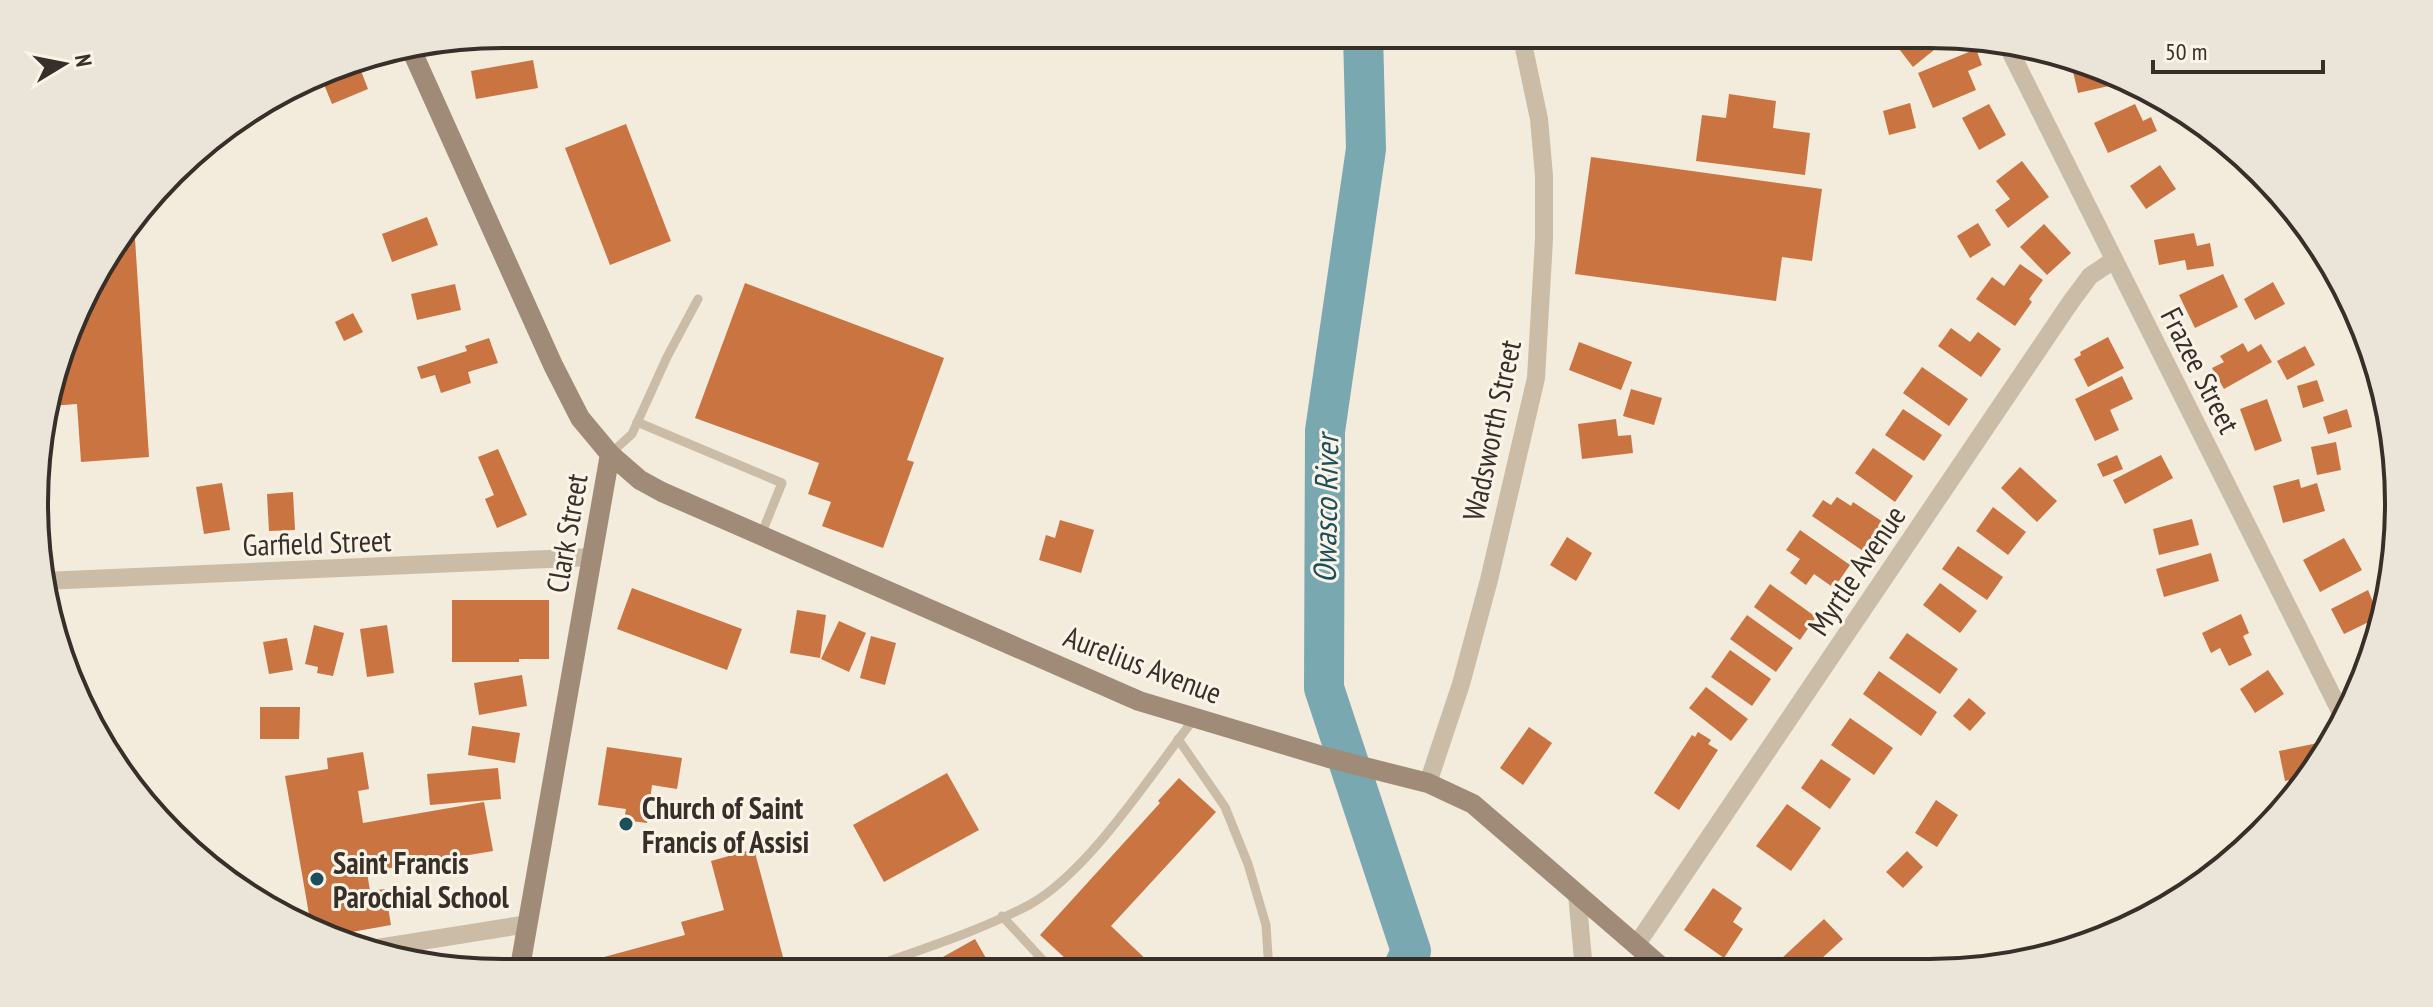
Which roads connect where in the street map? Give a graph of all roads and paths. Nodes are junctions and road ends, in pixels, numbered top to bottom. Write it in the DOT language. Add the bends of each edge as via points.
graph roads {
  1 [pos="1524,48"];
  2 [pos="2013,56"];
  3 [pos="415,57"];
  4 [pos="2114,260"];
  5 [pos="698,299"];
  6 [pos="637,422"];
  7 [pos="610,454"];
  8 [pos="761,535"];
  9 [pos="593,557"];
  10 [pos="55,580"];
  11 [pos="2337,706"];
  12 [pos="1194,719"];
  13 [pos="1178,739"];
  14 [pos="1419,780"];
  15 [pos="1577,894"];
  16 [pos="1002,916"];
  17 [pos="528,924"];
  18 [pos="1637,944"];
  19 [pos="395,945"];
  20 [pos="522,959"];
  21 [pos="894,959"];
  22 [pos="1042,959"];
  23 [pos="1268,959"];
  24 [pos="1583,959"];
  25 [pos="1653,959"];
  1 -- 14 [label="street, Wadsworth Street" via="1544,176 1536,378 1461,684"];
  2 -- 4 [label="street, Frazee Street"];
  3 -- 7 [label="street, Clark Street" via="553,365 580,418"];
  4 -- 11 [label="street, Frazee Street"];
  4 -- 18 [label="street, Myrtle Avenue" via="2090,276 2070,303"];
  5 -- 6 [label="lane"];
  6 -- 7 [label="lane"];
  6 -- 8 [label="lane" via="782,483"];
  7 -- 8 [label="street, Aurelius Avenue" via="662,492"];
  7 -- 9 [label="street, Clark Street"];
  8 -- 12 [label="street, Aurelius Avenue" via="1139,701"];
  9 -- 10 [label="street, Garfield Street"];
  9 -- 17 [label="street, Clark Street"];
  12 -- 13 [label="lane"];
  12 -- 14 [label="street, Aurelius Avenue"];
  13 -- 16 [label="lane" via="1067,877 1030,904"];
  13 -- 23 [label="lane" via="1225,807 1266,925"];
  14 -- 15 [label="street, Aurelius Avenue" via="1473,804"];
  15 -- 18 [label="street, Aurelius Avenue"];
  15 -- 24 [label="street"];
  16 -- 21 [label="lane"];
  16 -- 22 [label="lane"];
  17 -- 19 [label="street"];
  17 -- 20 [label="street, Clark Street"];
  18 -- 25 [label="street, Aurelius Avenue"];
}
